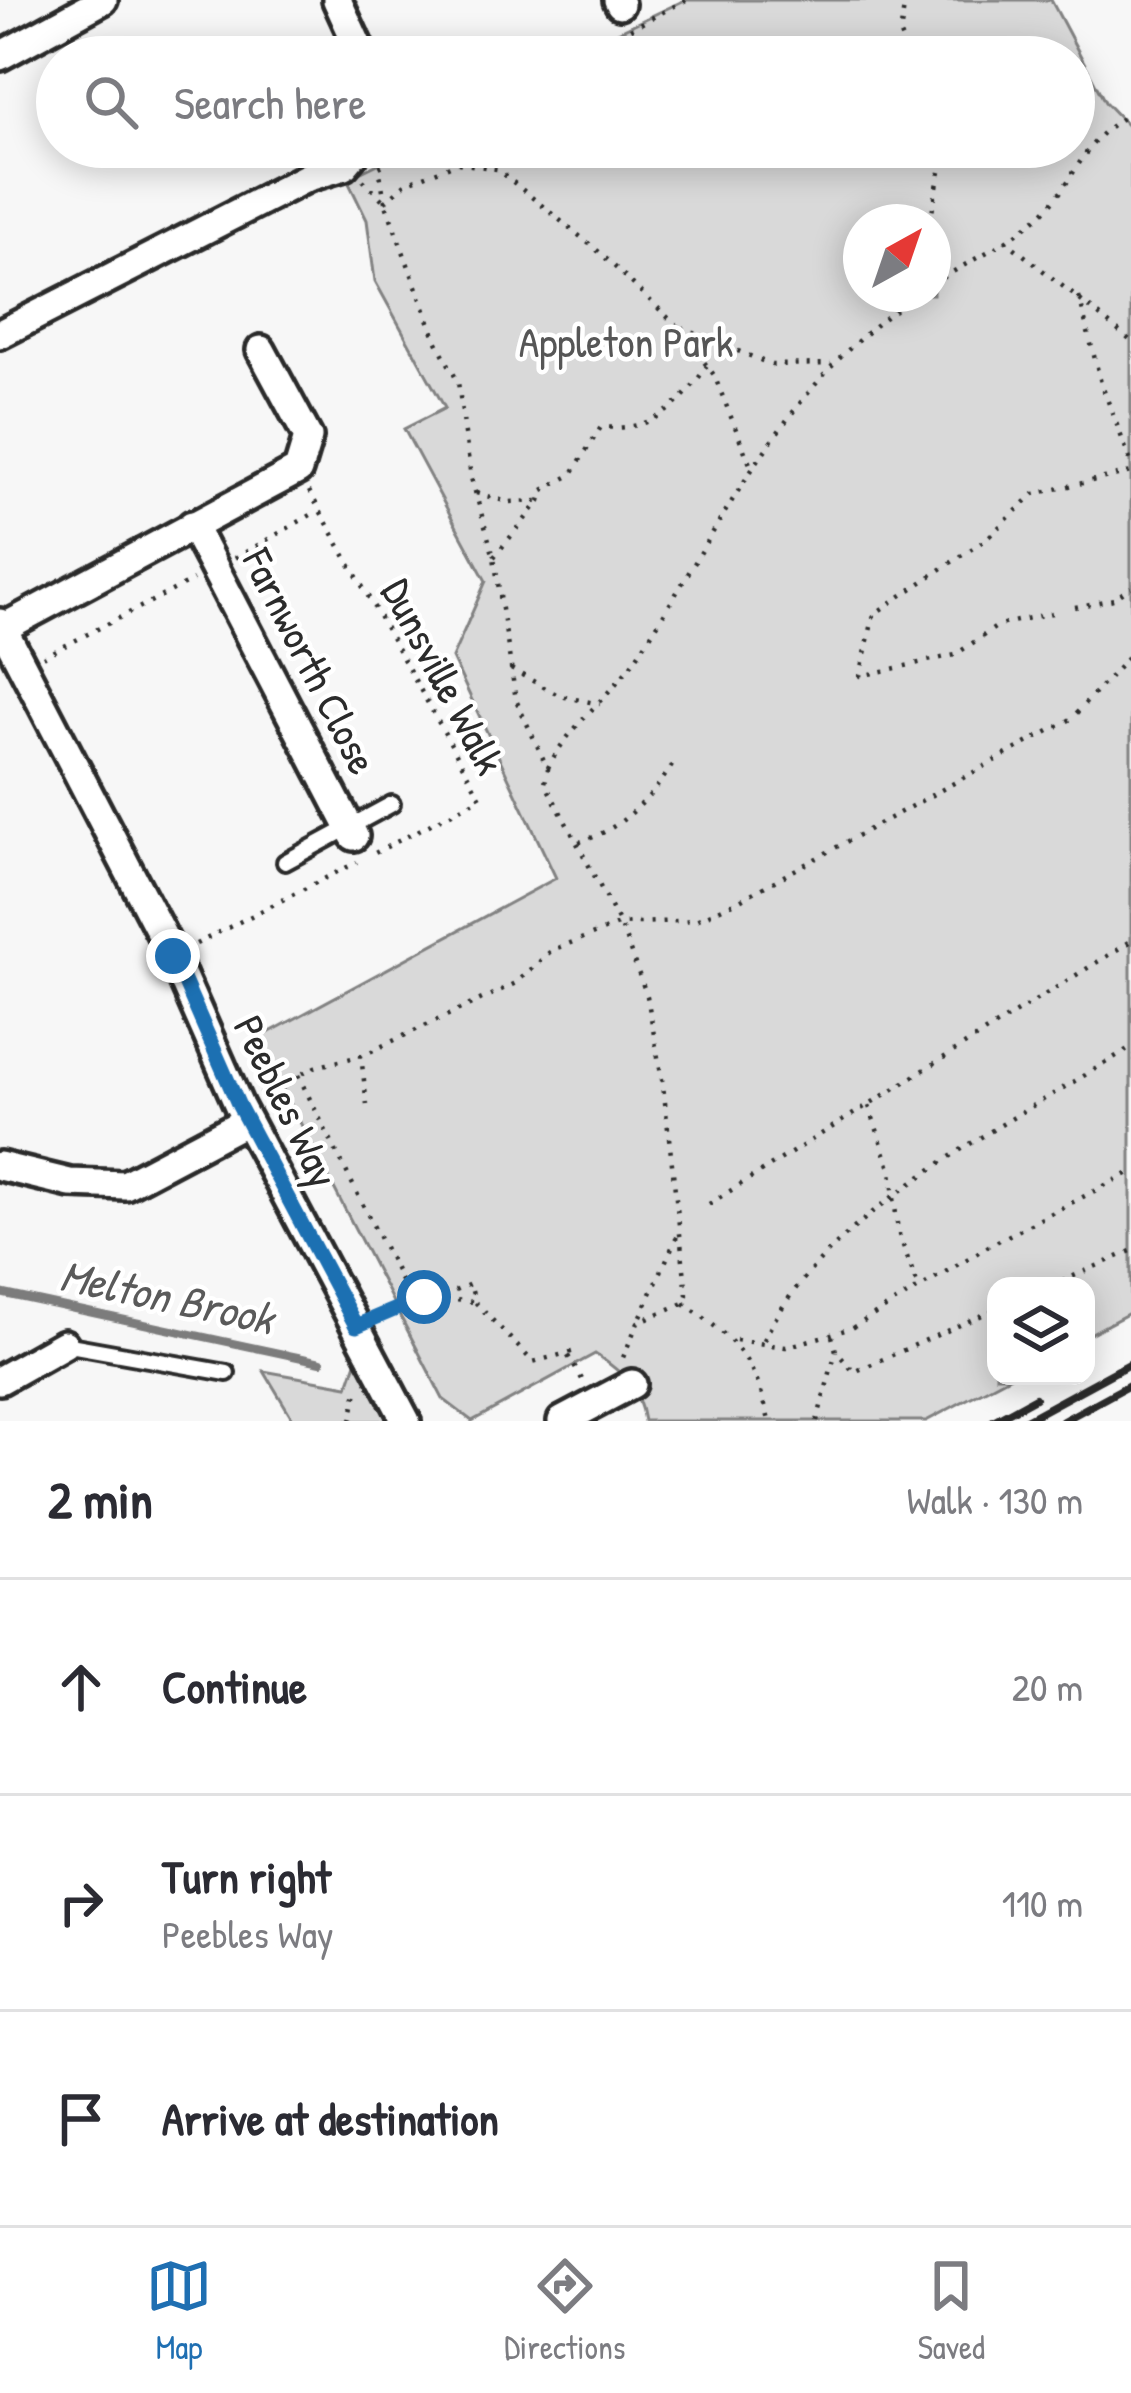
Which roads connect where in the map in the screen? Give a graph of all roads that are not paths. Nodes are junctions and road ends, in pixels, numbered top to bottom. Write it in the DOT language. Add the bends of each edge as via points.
graph roads {
  1 [pos="104,0"];
  2 [pos="337,0"];
  3 [pos="37,36"];
  4 [pos="353,36"];
  5 [pos="36,37"];
  6 [pos="0,56"];
  7 [pos="328,168"];
  8 [pos="0,334"];
  9 [pos="261,350"];
  10 [pos="192,525"];
  11 [pos="1,625"];
  12 [pos="14,666"];
  13 [pos="392,804"];
  14 [pos="352,832"];
  15 [pos="285,862"];
  16 [pos="243,1114"];
  17 [pos="0,1166"];
  18 [pos="64,1344"];
  19 [pos="227,1373"];
  20 [pos="0,1380"];
  21 [pos="625,1388"];
  22 [pos="406,1421"];
  23 [pos="562,1421"];
  1 -- 3 [label="street"];
  2 -- 4 [label="street"];
  5 -- 6 [label="street"];
  7 -- 8 [label="street"];
  9 -- 10 [label="street" via="308,437 298,470"];
  10 -- 11 [label="street"];
  10 -- 14 [label="street, Farnworth Close"];
  11 -- 12 [label="street, Peebles Way"];
  12 -- 16 [label="street, Peebles Way" via="173,956"];
  13 -- 14 [label="lane"];
  14 -- 15 [label="lane"];
  16 -- 17 [label="street" via="125,1185 70,1184"];
  16 -- 22 [label="street, Peebles Way"];
  18 -- 19 [label="lane"];
  18 -- 20 [label="street"];
  21 -- 23 [label="street"];
}
